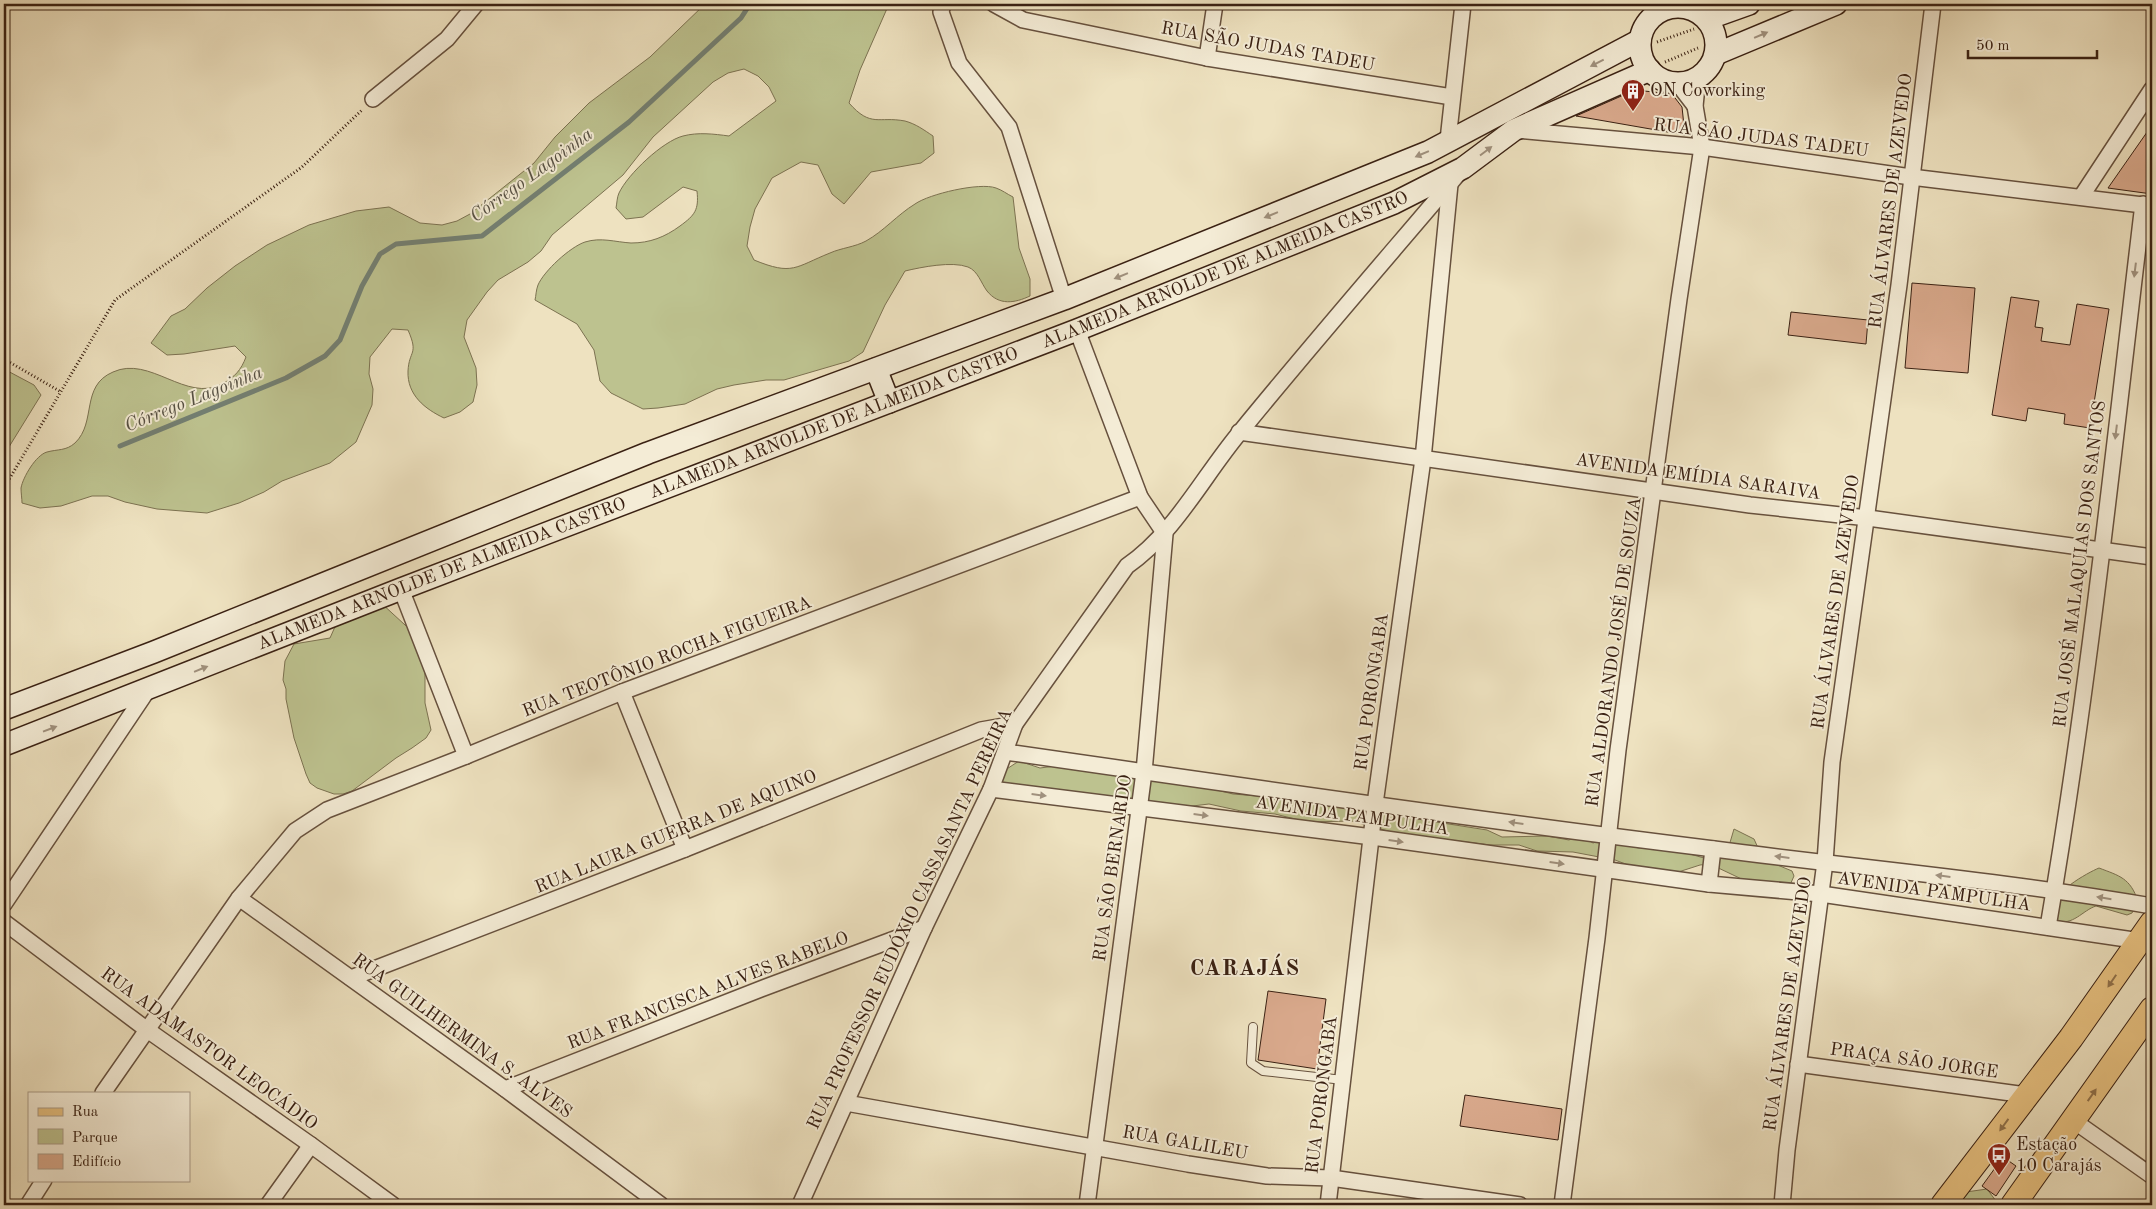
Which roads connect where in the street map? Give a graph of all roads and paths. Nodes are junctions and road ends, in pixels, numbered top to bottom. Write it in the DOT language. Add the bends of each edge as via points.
graph roads {
  1 [pos="476,4"];
  2 [pos="943,4"];
  3 [pos="994,4"];
  4 [pos="1215,4"];
  5 [pos="1463,4"];
  6 [pos="1749,4"];
  7 [pos="1836,4"];
  8 [pos="1934,4"];
  9 [pos="1685,5"];
  10 [pos="1658,9"];
  11 [pos="1707,18"];
  12 [pos="1640,40"];
  13 [pos="1716,54"];
  14 [pos="1207,58"];
  15 [pos="1650,70"];
  16 [pos="1698,77"];
  17 [pos="1678,84"];
  18 [pos="2152,88"];
  19 [pos="1452,97"];
  20 [pos="373,99"];
  21 [pos="1695,106"];
  22 [pos="1514,130"];
  23 [pos="1448,140"];
  24 [pos="1702,146"];
  25 [pos="1464,168"];
  26 [pos="1911,177"];
  27 [pos="1450,184"];
  28 [pos="2081,198"];
  29 [pos="2148,205"];
  30 [pos="1064,299"];
  31 [pos="1077,330"];
  32 [pos="4,359"];
  33 [pos="876,369"];
  34 [pos="61,392"];
  35 [pos="889,402"];
  36 [pos="1239,432"];
  37 [pos="1423,459"];
  38 [pos="4,488"];
  39 [pos="1654,491"];
  40 [pos="1140,497"];
  41 [pos="1868,518"];
  42 [pos="1165,534"];
  43 [pos="2103,549"];
  44 [pos="2152,557"];
  45 [pos="401,589"];
  46 [pos="146,691"];
  47 [pos="622,692"];
  48 [pos="4,709"];
  49 [pos="1015,724"];
  50 [pos="4,745"];
  51 [pos="1006,752"];
  52 [pos="466,756"];
  53 [pos="1144,772"];
  54 [pos="991,789"];
  55 [pos="1375,804"];
  56 [pos="1140,807"];
  57 [pos="1609,835"];
  58 [pos="1372,837"];
  59 [pos="686,849"];
  60 [pos="1713,849"];
  61 [pos="1825,862"];
  62 [pos="1605,869"];
  63 [pos="1709,884"];
  64 [pos="2055,890"];
  65 [pos="1821,894"];
  66 [pos="238,898"];
  67 [pos="4,904"];
  68 [pos="2152,906"];
  69 [pos="4,922"];
  70 [pos="924,928"];
  71 [pos="2048,928"];
  72 [pos="2148,935"];
  73 [pos="351,978"];
  74 [pos="2152,1009"];
  75 [pos="1253,1027"];
  76 [pos="146,1029"];
  77 [pos="1798,1064"];
  78 [pos="1343,1080"];
  79 [pos="506,1089"];
  80 [pos="104,1092"];
  81 [pos="2026,1095"];
  82 [pos="846,1102"];
  83 [pos="2074,1121"];
  84 [pos="311,1145"];
  85 [pos="1094,1146"];
  86 [pos="2152,1176"];
  87 [pos="1331,1178"];
  88 [pos="43,1182"];
  89 [pos="28,1205"];
  90 [pos="268,1205"];
  91 [pos="393,1205"];
  92 [pos="661,1205"];
  93 [pos="800,1205"];
  94 [pos="1087,1205"];
  95 [pos="1328,1205"];
  96 [pos="1520,1205"];
  97 [pos="1562,1205"];
  98 [pos="1782,1205"];
  99 [pos="1943,1205"];
  100 [pos="2013,1205"];
  1 -- 20 [label="street" via="446,39"];
  2 -- 30 [label="street" via="941,12 959,63 1009,127"];
  3 -- 14 [label="street, RUA SÃO JUDAS TADEU" via="1022,20"];
  4 -- 14 [label="street"];
  5 -- 19 [label="street"];
  6 -- 11 [label="main road"];
  13 -- 7 [label="main road, one-way"];
  8 -- 26 [label="street, RUA ÁLVARES DE AZEVEDO"];
  9 -- 10 [label="main road"];
  9 -- 11 [label="main road"];
  10 -- 12 [label="main road" via="1644,28"];
  11 -- 13 [label="main road" via="1714,29"];
  12 -- 15 [label="main road" via="1645,66"];
  12 -- 23 [label="main road, ALAMEDA ARNOLDE DE ALMEIDA CASTRO, one-way"];
  13 -- 16 [label="main road" via="1711,66"];
  14 -- 19 [label="street, RUA SÃO JUDAS TADEU"];
  15 -- 17 [label="main road" via="1665,81"];
  15 -- 22 [label="main road, ALAMEDA ARNOLDE DE ALMEIDA CASTRO"];
  16 -- 17 [label="main road"];
  16 -- 21 [label="street, RUA ALDORANDO JOSÉ DE SOUZA"];
  17 -- 21 [label="street, RUA ALDORANDO JOSÉ DE SOUZA"];
  18 -- 28 [label="street"];
  19 -- 23 [label="street"];
  20 -- 34 [label="path" via="302,167 115,300"];
  21 -- 24 [label="street, RUA ALDORANDO JOSÉ DE SOUZA"];
  22 -- 24 [label="street, RUA SÃO JUDAS TADEU"];
  25 -- 22 [label="main road, ALAMEDA ARNOLDE DE ALMEIDA CASTRO, one-way"];
  23 -- 30 [label="main road, ALAMEDA ARNOLDE DE ALMEIDA CASTRO, one-way" via="1428,152"];
  24 -- 26 [label="street, RUA SÃO JUDAS TADEU"];
  24 -- 39 [label="street, RUA ALDORANDO JOSÉ DE SOUZA"];
  25 -- 27 [label="street, RUA PROFESSOR EUDÓXIO CASSASANTA PEREIRA"];
  25 -- 31 [label="main road, ALAMEDA ARNOLDE DE ALMEIDA CASTRO" via="1394,203"];
  26 -- 28 [label="street, RUA SÃO JUDAS TADEU"];
  26 -- 41 [label="street, RUA ÁLVARES DE AZEVEDO" via="1900,286"];
  27 -- 36 [label="street, RUA PROFESSOR EUDÓXIO CASSASANTA PEREIRA"];
  27 -- 37 [label="street, RUA PORONGABA"];
  28 -- 29 [label="street, RUA SÃO JUDAS TADEU"];
  29 -- 43 [label="street, RUA JOSÉ MALAQUIAS DOS SANTOS, one-way"];
  30 -- 33 [label="main road, ALAMEDA ARNOLDE DE ALMEIDA CASTRO"];
  31 -- 35 [label="main road, ALAMEDA ARNOLDE DE ALMEIDA CASTRO"];
  31 -- 40 [label="street"];
  32 -- 34 [label="path"];
  33 -- 35 [label="main road"];
  33 -- 48 [label="main road, ALAMEDA ARNOLDE DE ALMEIDA CASTRO" via="648,453"];
  34 -- 38 [label="path"];
  35 -- 45 [label="main road, ALAMEDA ARNOLDE DE ALMEIDA CASTRO"];
  36 -- 37 [label="street, AVENIDA EMÍDIA SARAIVA"];
  36 -- 42 [label="street, RUA PROFESSOR EUDÓXIO CASSASANTA PEREIRA"];
  37 -- 39 [label="street, AVENIDA EMÍDIA SARAIVA"];
  37 -- 55 [label="street, RUA PORONGABA"];
  39 -- 41 [label="street, AVENIDA EMÍDIA SARAIVA"];
  39 -- 57 [label="street, RUA ALDORANDO JOSÉ DE SOUZA"];
  40 -- 42 [label="street"];
  40 -- 47 [label="street, RUA TEOTÔNIO ROCHA FIGUEIRA"];
  41 -- 43 [label="street, AVENIDA EMÍDIA SARAIVA"];
  41 -- 61 [label="street, RUA ÁLVARES DE AZEVEDO" via="1834,753"];
  42 -- 49 [label="street, RUA PROFESSOR EUDÓXIO CASSASANTA PEREIRA" via="1127,566"];
  42 -- 53 [label="street, RUA SÃO BERNARDO"];
  43 -- 44 [label="street, AVENIDA EMÍDIA SARAIVA"];
  43 -- 64 [label="street, RUA JOSÉ MALAQUIAS DOS SANTOS"];
  46 -- 45 [label="main road, ALAMEDA ARNOLDE DE ALMEIDA CASTRO, one-way"];
  45 -- 52 [label="street"];
  50 -- 46 [label="main road, ALAMEDA ARNOLDE DE ALMEIDA CASTRO, one-way"];
  46 -- 67 [label="street"];
  47 -- 52 [label="street, RUA TEOTÔNIO ROCHA FIGUEIRA"];
  47 -- 59 [label="street"];
  49 -- 51 [label="street, RUA PROFESSOR EUDÓXIO CASSASANTA PEREIRA"];
  49 -- 59 [label="street, RUA LAURA GUERRA DE AQUINO" via="981,730"];
  51 -- 53 [label="street, AVENIDA PAMPULHA"];
  51 -- 54 [label="street, RUA PROFESSOR EUDÓXIO CASSASANTA PEREIRA"];
  52 -- 66 [label="street, RUA TEOTÔNIO ROCHA FIGUEIRA" via="327,810 310,820 295,831"];
  53 -- 55 [label="street, AVENIDA PAMPULHA"];
  53 -- 56 [label="street, RUA SÃO BERNARDO"];
  54 -- 56 [label="street, AVENIDA PAMPULHA, one-way"];
  54 -- 70 [label="street, RUA PROFESSOR EUDÓXIO CASSASANTA PEREIRA"];
  57 -- 55 [label="street, AVENIDA PAMPULHA, one-way"];
  55 -- 58 [label="street, RUA PORONGABA"];
  56 -- 58 [label="street, AVENIDA PAMPULHA, one-way"];
  56 -- 85 [label="street, RUA SÃO BERNARDO"];
  57 -- 60 [label="street, AVENIDA PAMPULHA"];
  57 -- 62 [label="street, RUA ALDORANDO JOSÉ DE SOUZA"];
  58 -- 62 [label="street, AVENIDA PAMPULHA, one-way"];
  58 -- 78 [label="street, RUA PORONGABA"];
  59 -- 73 [label="street, RUA LAURA GUERRA DE AQUINO"];
  61 -- 60 [label="street, AVENIDA PAMPULHA, one-way"];
  60 -- 63 [label="street"];
  64 -- 61 [label="street, AVENIDA PAMPULHA, one-way"];
  61 -- 65 [label="street, RUA ÁLVARES DE AZEVEDO"];
  62 -- 63 [label="street, AVENIDA PAMPULHA"];
  62 -- 97 [label="street, RUA ALDORANDO JOSÉ DE SOUZA"];
  63 -- 65 [label="street, AVENIDA PAMPULHA"];
  68 -- 64 [label="street, AVENIDA PAMPULHA, one-way"];
  64 -- 71 [label="street, RUA JOSÉ MALAQUIAS DOS SANTOS"];
  65 -- 71 [label="street, AVENIDA PAMPULHA"];
  65 -- 77 [label="street, RUA ÁLVARES DE AZEVEDO"];
  66 -- 73 [label="street, RUA GUILHERMINA S. ALVES"];
  66 -- 76 [label="street, RUA TEOTÔNIO ROCHA FIGUEIRA"];
  69 -- 76 [label="street, RUA ADAMASTOR LEOCÁDIO"];
  70 -- 79 [label="street, RUA FRANCISCA ALVES RABELO"];
  70 -- 82 [label="street, RUA PROFESSOR EUDÓXIO CASSASANTA PEREIRA"];
  71 -- 72 [label="street, AVENIDA PAMPULHA"];
  72 -- 81 [label="main road, one-way"];
  73 -- 79 [label="street, RUA GUILHERMINA S. ALVES"];
  83 -- 74 [label="main road, one-way"];
  75 -- 78 [label="lane" via="1250,1063 1263,1071"];
  76 -- 80 [label="street, RUA TEOTÔNIO ROCHA FIGUEIRA"];
  76 -- 84 [label="street, RUA ADAMASTOR LEOCÁDIO"];
  77 -- 81 [label="street, PRAÇA SÃO JORGE"];
  77 -- 98 [label="street, RUA ÁLVARES DE AZEVEDO"];
  78 -- 87 [label="street, RUA PORONGABA"];
  79 -- 92 [label="street, RUA GUILHERMINA S. ALVES"];
  81 -- 99 [label="main road, one-way"];
  82 -- 85 [label="street, RUA GALILEU"];
  82 -- 93 [label="street, RUA PROFESSOR EUDÓXIO CASSASANTA PEREIRA"];
  83 -- 86 [label="street"];
  83 -- 100 [label="main road"];
  84 -- 90 [label="street"];
  84 -- 91 [label="street, RUA ADAMASTOR LEOCÁDIO"];
  85 -- 87 [label="street, RUA GALILEU" via="1267,1176"];
  85 -- 94 [label="street, RUA SÃO BERNARDO"];
  87 -- 95 [label="street, RUA PORONGABA"];
  87 -- 96 [label="street, RUA GALILEU"];
  88 -- 89 [label="street"];
}
